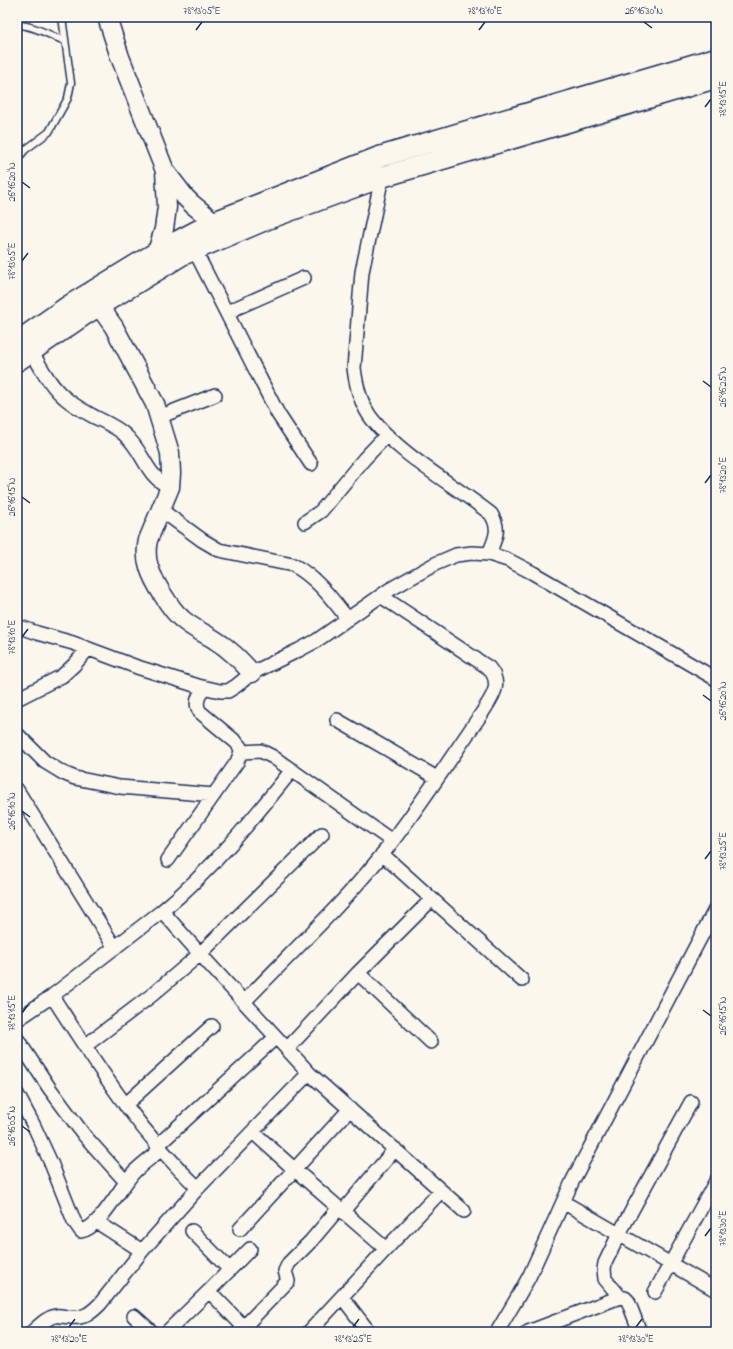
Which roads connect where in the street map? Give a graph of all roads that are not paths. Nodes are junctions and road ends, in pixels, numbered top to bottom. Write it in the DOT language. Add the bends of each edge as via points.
graph roads {
  1 [pos="62,17"];
  2 [pos="107,17"];
  3 [pos="17,25"];
  4 [pos="65,41"];
  5 [pos="716,58"];
  6 [pos="716,78"];
  7 [pos="17,160"];
  8 [pos="165,171"];
  9 [pos="382,177"];
  10 [pos="214,222"];
  11 [pos="191,242"];
  12 [pos="158,252"];
  13 [pos="304,278"];
  14 [pos="99,306"];
  15 [pos="227,312"];
  16 [pos="22,352"];
  17 [pos="215,395"];
  18 [pos="159,417"];
  19 [pos="387,435"];
  20 [pos="312,464"];
  21 [pos="170,487"];
  22 [pos="161,510"];
  23 [pos="305,522"];
  24 [pos="488,554"];
  25 [pos="381,596"];
  26 [pos="348,618"];
  27 [pos="17,626"];
  28 [pos="88,649"];
  29 [pos="252,673"];
  30 [pos="716,679"];
  31 [pos="203,688"];
  32 [pos="17,699"];
  33 [pos="337,720"];
  34 [pos="17,734"];
  35 [pos="241,752"];
  36 [pos="292,770"];
  37 [pos="437,778"];
  38 [pos="17,790"];
  39 [pos="214,795"];
  40 [pos="322,834"];
  41 [pos="392,841"];
  42 [pos="382,854"];
  43 [pos="168,860"];
  44 [pos="432,898"];
  45 [pos="716,908"];
  46 [pos="162,911"];
  47 [pos="115,948"];
  48 [pos="200,954"];
  49 [pos="358,973"];
  50 [pos="522,980"];
  51 [pos="52,996"];
  52 [pos="244,1002"];
  53 [pos="17,1020"];
  54 [pos="212,1026"];
  55 [pos="276,1037"];
  56 [pos="17,1039"];
  57 [pos="431,1042"];
  58 [pos="85,1046"];
  59 [pos="287,1049"];
  60 [pos="309,1073"];
  61 [pos="17,1094"];
  62 [pos="691,1102"];
  63 [pos="125,1105"];
  64 [pos="350,1109"];
  65 [pos="253,1132"];
  66 [pos="159,1148"];
  67 [pos="395,1149"];
  68 [pos="294,1169"];
  69 [pos="126,1182"];
  70 [pos="716,1182"];
  71 [pos="198,1188"];
  72 [pos="441,1191"];
  73 [pos="563,1202"];
  74 [pos="341,1210"];
  75 [pos="464,1211"];
  76 [pos="97,1222"];
  77 [pos="240,1229"];
  78 [pos="192,1232"];
  79 [pos="619,1234"];
  80 [pos="386,1248"];
  81 [pos="250,1250"];
  82 [pos="142,1251"];
  83 [pos="671,1264"];
  84 [pos="230,1270"];
  85 [pos="209,1290"];
  86 [pos="716,1290"];
  87 [pos="655,1292"];
  88 [pos="342,1297"];
  89 [pos="620,1298"];
  90 [pos="134,1316"];
  91 [pos="241,1330"];
  92 [pos="32,1332"];
  93 [pos="152,1332"];
  94 [pos="167,1332"];
  95 [pos="309,1332"];
  96 [pos="368,1332"];
  97 [pos="497,1332"];
  98 [pos="528,1332"];
  99 [pos="640,1332"];
  1 -- 4 [label="lane"];
  2 -- 8 [label="street"];
  3 -- 4 [label="lane" via="30,27"];
  4 -- 7 [label="lane" via="71,83 68,98 49,132 25,150"];
  5 -- 10 [label="main road" via="379,158"];
  6 -- 9 [label="main road"];
  8 -- 10 [label="street" via="185,197"];
  8 -- 12 [label="street" via="166,207"];
  9 -- 11 [label="main road" via="270,218"];
  9 -- 19 [label="street" via="362,272 354,368 361,397 371,418"];
  10 -- 11 [label="main road"];
  11 -- 12 [label="main road"];
  11 -- 14 [label="main road" via="182,254"];
  11 -- 15 [label="street"];
  12 -- 16 [label="main road" via="70,306"];
  13 -- 15 [label="street"];
  14 -- 16 [label="main road"];
  14 -- 18 [label="street" via="141,376"];
  15 -- 20 [label="street" via="278,414"];
  16 -- 21 [label="street" via="64,398 124,433 154,476"];
  17 -- 18 [label="street"];
  18 -- 21 [label="street" via="170,453"];
  19 -- 23 [label="street" via="321,511"];
  19 -- 24 [label="street" via="407,453 491,514 497,530"];
  21 -- 22 [label="street"];
  22 -- 26 [label="street" via="219,550 302,570 320,585"];
  22 -- 29 [label="street" via="146,548 149,568 156,582 180,618 228,649"];
  24 -- 25 [label="street" via="456,555 435,564"];
  24 -- 30 [label="street" via="508,560 533,573"];
  25 -- 26 [label="street"];
  25 -- 37 [label="street" via="481,663 495,677 492,696"];
  26 -- 29 [label="street" via="299,650"];
  27 -- 28 [label="street"];
  28 -- 31 [label="street"];
  28 -- 32 [label="street" via="62,676"];
  29 -- 31 [label="street" via="228,691"];
  31 -- 35 [label="street" via="197,699 197,708 236,742"];
  33 -- 37 [label="street"];
  34 -- 39 [label="street" via="45,762 75,778 120,787"];
  35 -- 36 [label="street" via="261,751"];
  35 -- 39 [label="street"];
  36 -- 41 [label="street"];
  36 -- 46 [label="street" via="208,870"];
  37 -- 41 [label="street"];
  38 -- 47 [label="street"];
  39 -- 43 [label="street"];
  40 -- 48 [label="street"];
  41 -- 42 [label="street"];
  42 -- 44 [label="street"];
  42 -- 52 [label="street" via="359,882"];
  44 -- 49 [label="street"];
  44 -- 50 [label="street"];
  45 -- 73 [label="street"];
  46 -- 47 [label="street"];
  46 -- 48 [label="street"];
  47 -- 51 [label="street"];
  48 -- 52 [label="street"];
  48 -- 58 [label="street" via="152,995"];
  49 -- 57 [label="street"];
  49 -- 59 [label="street"];
  51 -- 53 [label="street"];
  51 -- 58 [label="street"];
  52 -- 55 [label="street"];
  54 -- 63 [label="street"];
  55 -- 59 [label="street"];
  55 -- 66 [label="street"];
  56 -- 69 [label="street" via="84,1135"];
  58 -- 63 [label="street"];
  59 -- 60 [label="street"];
  60 -- 64 [label="street"];
  60 -- 65 [label="street"];
  61 -- 76 [label="street" via="51,1163 78,1228 86,1231"];
  62 -- 79 [label="street"];
  63 -- 66 [label="street"];
  64 -- 67 [label="street"];
  64 -- 68 [label="street"];
  65 -- 68 [label="street"];
  65 -- 71 [label="street"];
  66 -- 69 [label="street"];
  66 -- 71 [label="street"];
  67 -- 72 [label="street"];
  67 -- 74 [label="street"];
  68 -- 74 [label="street"];
  68 -- 77 [label="street"];
  69 -- 76 [label="street"];
  70 -- 83 [label="street"];
  71 -- 82 [label="street"];
  72 -- 75 [label="street"];
  72 -- 80 [label="street"];
  73 -- 79 [label="street"];
  73 -- 97 [label="street" via="529,1277"];
  74 -- 80 [label="street"];
  74 -- 91 [label="street" via="289,1263 285,1271 288,1281"];
  76 -- 82 [label="street"];
  78 -- 84 [label="street"];
  79 -- 83 [label="street"];
  79 -- 89 [label="street" via="604,1269 607,1283"];
  80 -- 88 [label="street"];
  81 -- 84 [label="street"];
  82 -- 92 [label="street" via="93,1312 77,1318 54,1316"];
  83 -- 86 [label="street"];
  83 -- 87 [label="street"];
  84 -- 85 [label="street"];
  85 -- 91 [label="street"];
  85 -- 94 [label="street"];
  88 -- 95 [label="street"];
  88 -- 96 [label="street"];
  89 -- 98 [label="street"];
  89 -- 99 [label="street" via="628,1301"];
  90 -- 93 [label="street"];
}
